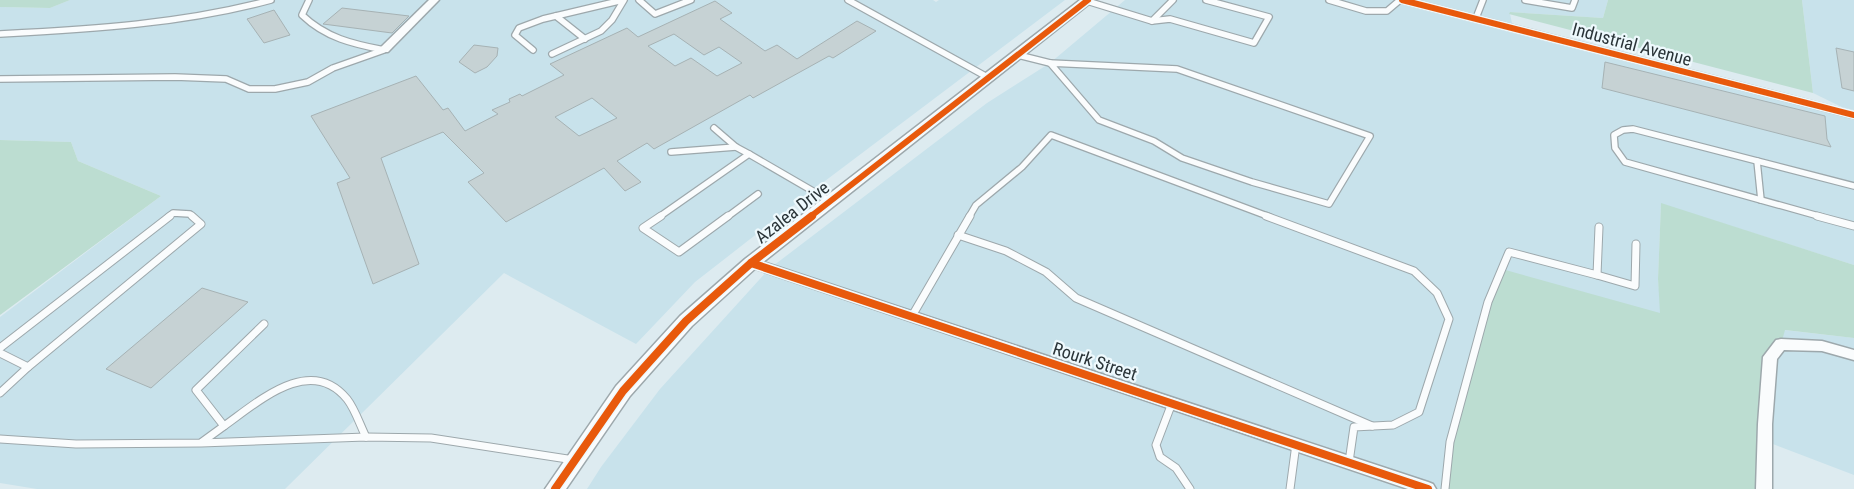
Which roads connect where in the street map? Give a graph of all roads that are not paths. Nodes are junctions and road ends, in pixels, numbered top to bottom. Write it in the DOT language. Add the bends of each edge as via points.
graph roads {
  1 [pos="271,0"];
  2 [pos="309,0"];
  3 [pos="434,0"];
  4 [pos="623,0"];
  5 [pos="639,0"];
  6 [pos="691,0"];
  7 [pos="848,0"];
  8 [pos="1088,0"];
  9 [pos="1173,0"];
  10 [pos="1206,0"];
  11 [pos="1329,0"];
  12 [pos="1401,0"];
  13 [pos="1483,0"];
  14 [pos="1525,0"];
  15 [pos="1575,0"];
  16 [pos="556,16"];
  17 [pos="1476,18"];
  18 [pos="1152,21"];
  19 [pos="0,34"];
  20 [pos="585,39"];
  21 [pos="384,50"];
  22 [pos="533,50"];
  23 [pos="552,54"];
  24 [pos="1018,55"];
  25 [pos="1050,63"];
  26 [pos="988,78"];
  27 [pos="0,79"];
  28 [pos="1854,115"];
  29 [pos="714,128"];
  30 [pos="736,147"];
  31 [pos="671,152"];
  32 [pos="749,154"];
  33 [pos="1757,161"];
  34 [pos="1854,186"];
  35 [pos="758,194"];
  36 [pos="1761,200"];
  37 [pos="830,201"];
  38 [pos="1854,226"];
  39 [pos="1600,227"];
  40 [pos="958,235"];
  41 [pos="1636,244"];
  42 [pos="751,262"];
  43 [pos="1597,275"];
  44 [pos="912,316"];
  45 [pos="264,324"];
  46 [pos="0,348"];
  47 [pos="0,353"];
  48 [pos="1854,355"];
  49 [pos="28,367"];
  50 [pos="0,393"];
  51 [pos="1172,403"];
  52 [pos="224,426"];
  53 [pos="1373,426"];
  54 [pos="366,437"];
  55 [pos="0,439"];
  56 [pos="201,443"];
  57 [pos="1296,444"];
  58 [pos="575,460"];
  59 [pos="1348,462"];
  60 [pos="555,489"];
  61 [pos="1190,489"];
  62 [pos="1290,489"];
  63 [pos="1428,489"];
  64 [pos="1445,489"];
  65 [pos="1764,489"];
  1 -- 19 [label="lane" via="157,22"];
  2 -- 21 [label="lane" via="302,15 314,28 331,37"];
  3 -- 21 [label="street"];
  4 -- 16 [label="lane"];
  4 -- 20 [label="lane" via="607,26"];
  5 -- 6 [label="lane" via="655,14"];
  7 -- 26 [label="lane"];
  8 -- 18 [label="lane"];
  8 -- 24 [label="street, Azalea Drive"];
  9 -- 18 [label="lane"];
  10 -- 18 [label="lane" via="1269,17 1254,43 1170,19"];
  11 -- 12 [label="lane" via="1366,11 1387,11"];
  12 -- 17 [label="street, Industrial Avenue"];
  13 -- 17 [label="lane"];
  14 -- 15 [label="lane" via="1572,8"];
  16 -- 20 [label="lane"];
  16 -- 22 [label="lane" via="519,28 515,35"];
  17 -- 28 [label="street, Industrial Avenue"];
  20 -- 23 [label="lane"];
  21 -- 27 [label="lane" via="333,68 308,82 275,89 250,89 226,79 176,77"];
  24 -- 25 [label="lane"];
  24 -- 26 [label="street, Azalea Drive"];
  25 -- 25 [label="lane" via="1177,69 1370,136 1329,204 1182,158 1154,141 1099,120"];
  26 -- 37 [label="street, Azalea Drive"];
  29 -- 30 [label="lane"];
  30 -- 31 [label="lane"];
  30 -- 32 [label="lane"];
  32 -- 35 [label="lane" via="643,228 679,252"];
  32 -- 37 [label="lane"];
  33 -- 34 [label="lane"];
  33 -- 36 [label="lane"];
  33 -- 36 [label="lane" via="1633,128 1614,135 1615,148 1625,162"];
  36 -- 38 [label="lane"];
  37 -- 42 [label="street, Azalea Drive"];
  39 -- 43 [label="lane"];
  40 -- 44 [label="lane"];
  40 -- 53 [label="lane" via="1006,251 1046,272 1076,298"];
  40 -- 53 [label="lane" via="976,205 1022,167 1051,135 1414,271 1437,293 1449,319 1419,412 1393,425"];
  41 -- 43 [label="lane" via="1635,286"];
  42 -- 44 [label="street, Rourk Street"];
  42 -- 58 [label="street, Azalea Drive" via="686,321 623,391"];
  43 -- 64 [label="lane" via="1509,252 1488,302 1450,442"];
  44 -- 51 [label="street, Rourk Street"];
  45 -- 52 [label="lane" via="196,390"];
  46 -- 49 [label="lane" via="173,213 190,214 201,224"];
  47 -- 49 [label="lane"];
  48 -- 65 [label="street" via="1822,346 1781,344 1770,357"];
  49 -- 50 [label="lane"];
  51 -- 57 [label="street, Rourk Street"];
  51 -- 61 [label="lane" via="1156,445 1160,457 1176,468"];
  52 -- 54 [label="lane" via="282,386 309,380 332,385 348,400"];
  52 -- 56 [label="lane"];
  53 -- 59 [label="lane" via="1354,427"];
  54 -- 56 [label="lane"];
  54 -- 58 [label="lane" via="431,438"];
  55 -- 56 [label="lane" via="76,444"];
  57 -- 59 [label="street, Rourk Street"];
  57 -- 62 [label="lane"];
  58 -- 60 [label="street, Azalea Drive"];
  59 -- 63 [label="street, Rourk Street"];
}
